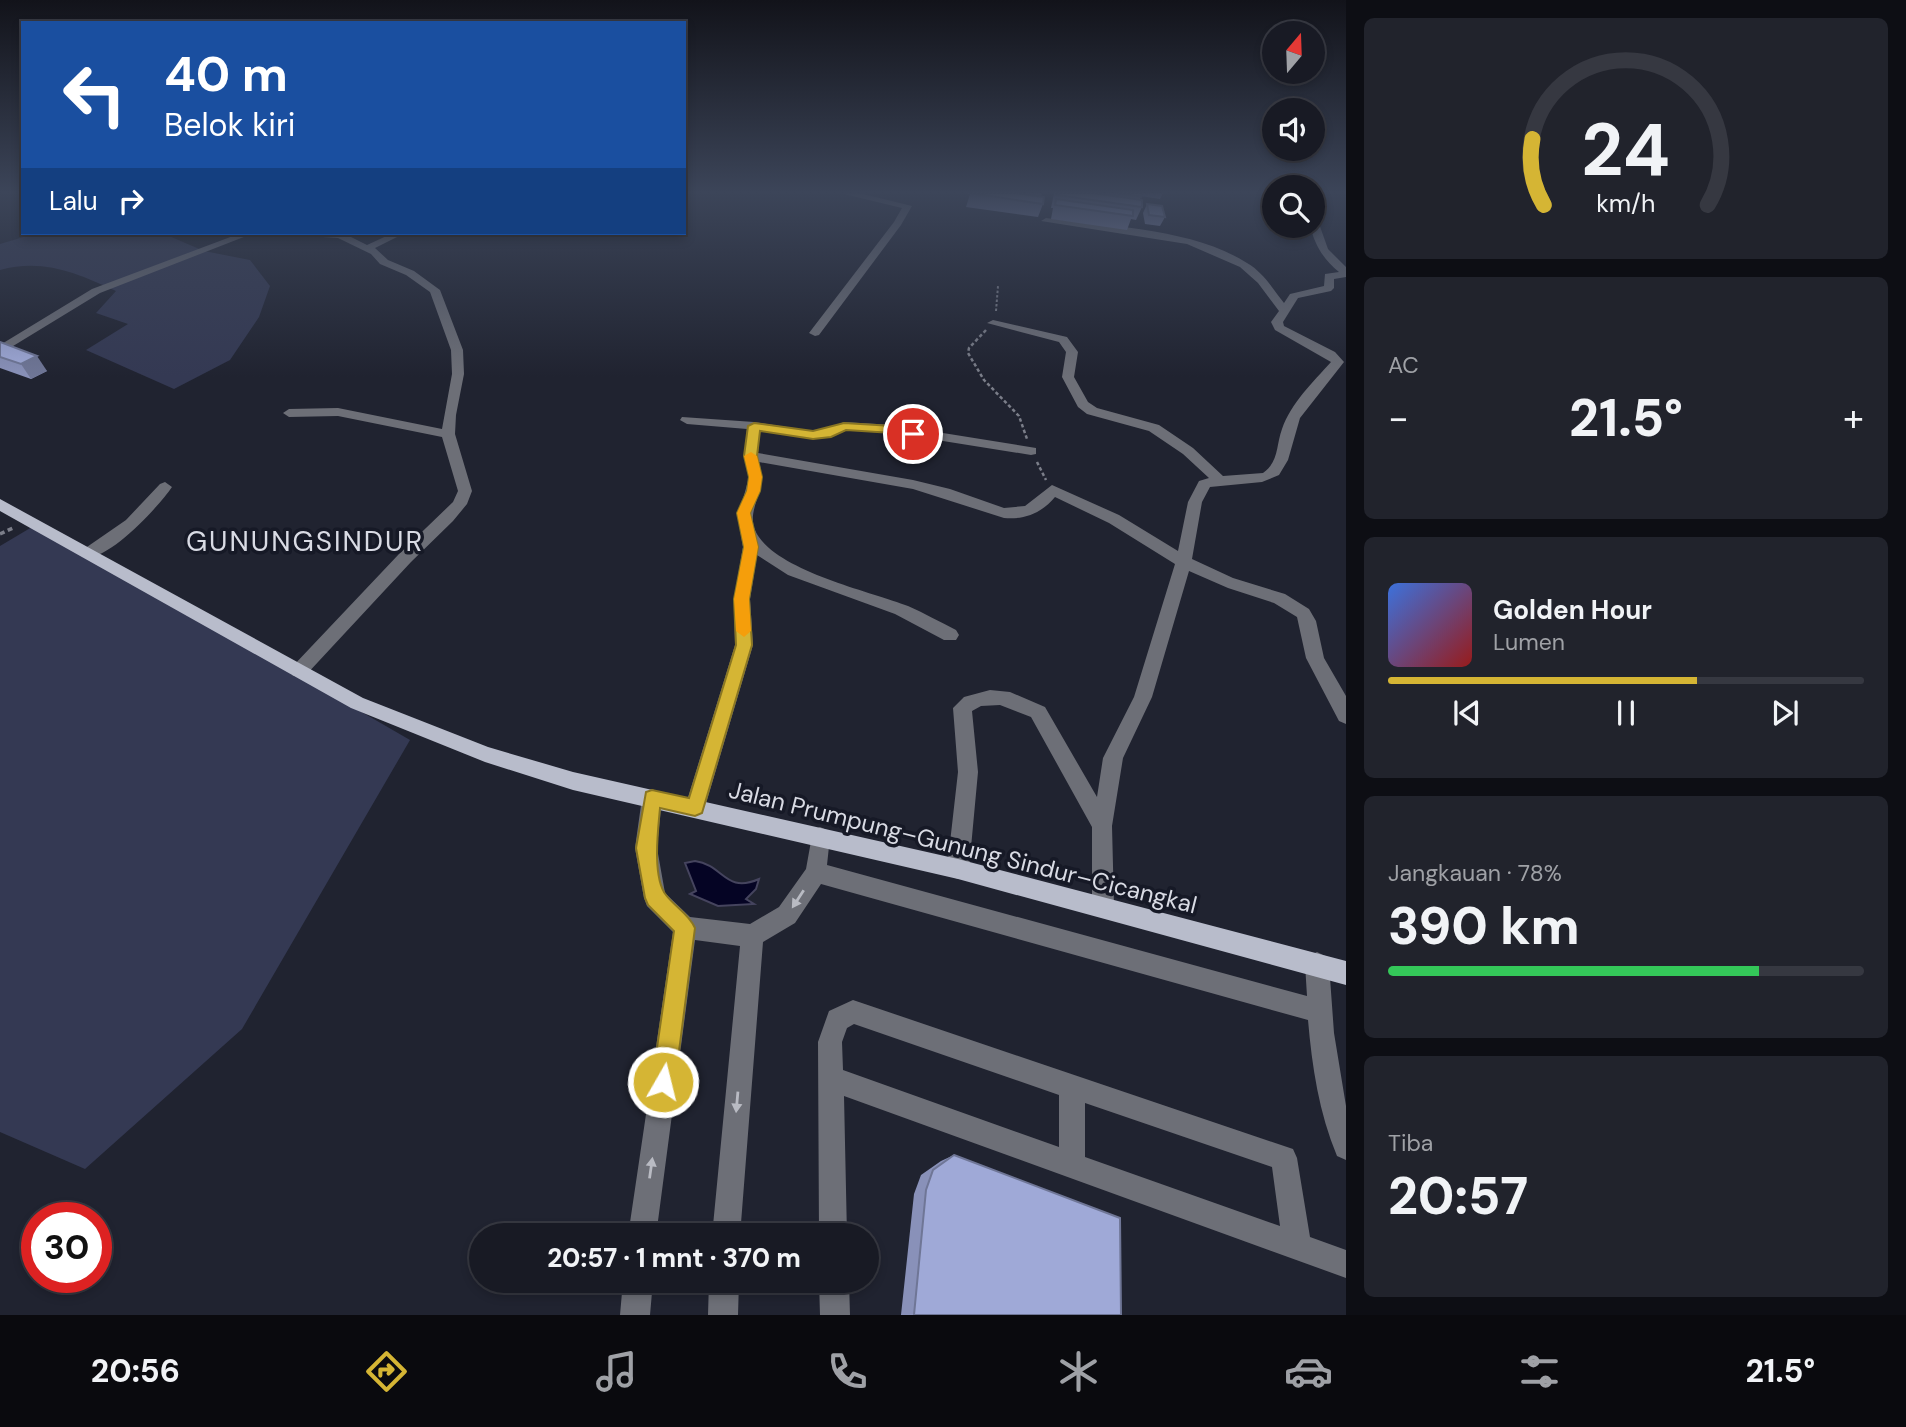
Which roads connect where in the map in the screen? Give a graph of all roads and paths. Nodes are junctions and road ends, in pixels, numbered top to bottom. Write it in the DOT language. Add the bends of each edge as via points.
graph roads {
  1 [pos="193,254"];
  2 [pos="375,254"];
  3 [pos="874,254"];
  4 [pos="1219,254"];
  5 [pos="1326,254"];
  6 [pos="1346,273"];
  7 [pos="998,286"];
  8 [pos="1285,311"];
  9 [pos="993,323"];
  10 [pos="815,333"];
  11 [pos="0,350"];
  12 [pos="289,413"];
  13 [pos="687,420"];
  14 [pos="754,426"];
  15 [pos="448,434"];
  16 [pos="1031,451"];
  17 [pos="751,456"];
  18 [pos="1218,479"];
  19 [pos="164,487"];
  20 [pos="1052,490"];
  21 [pos="0,504"];
  22 [pos="749,536"];
  23 [pos="90,553"];
  24 [pos="1184,562"];
  25 [pos="950,635"];
  26 [pos="299,671"];
  27 [pos="1346,716"];
  28 [pos="652,798"];
  29 [pos="695,807"];
  30 [pos="1102,826"];
  31 [pos="820,837"];
  32 [pos="958,869"];
  33 [pos="816,872"];
  34 [pos="1103,906"];
  35 [pos="685,928"];
  36 [pos="752,936"];
  37 [pos="1317,964"];
  38 [pos="1346,973"];
  39 [pos="1319,1011"];
  40 [pos="830,1078"];
  41 [pos="1072,1086"];
  42 [pos="1346,1147"];
  43 [pos="1072,1166"];
  44 [pos="644,1223"];
  45 [pos="727,1223"];
  46 [pos="833,1223"];
  47 [pos="1297,1246"];
  48 [pos="1346,1264"];
  49 [pos="637,1293"];
  50 [pos="724,1293"];
  51 [pos="834,1293"];
  52 [pos="635,1315"];
  53 [pos="723,1315"];
  54 [pos="835,1315"];
  1 -- 11 [label="street" via="96,291"];
  2 -- 15 [label="street" via="435,290 457,350 458,374"];
  3 -- 10 [label="street"];
  4 -- 8 [label="street" via="1244,265"];
  5 -- 6 [label="street"];
  6 -- 8 [label="street" via="1329,276 1327,289 1294,296"];
  7 -- 9 [label="path"];
  8 -- 18 [label="street" via="1276,322 1279,328 1338,362 1306,397 1288,430 1276,469 1267,476"];
  9 -- 16 [label="path" via="968,353 984,380 1019,416"];
  9 -- 18 [label="street" via="1069,343 1073,352 1068,377 1083,404 1091,411 1154,428"];
  12 -- 15 [label="street" via="338,412"];
  13 -- 14 [label="street"];
  14 -- 16 [label="street" via="813,435 844,426 893,429"];
  14 -- 17 [label="street"];
  15 -- 26 [label="street" via="465,492 460,504"];
  16 -- 20 [label="path"];
  17 -- 20 [label="street" via="908,483 1005,513 1031,510"];
  17 -- 22 [label="street" via="756,477 743,513"];
  18 -- 24 [label="street" via="1204,484 1195,502"];
  19 -- 23 [label="street" via="148,511"];
  20 -- 24 [label="street" via="1114,519"];
  21 -- 23 [label="main road, Jalan Prumpung–Gunung Sindur–Cicangkal"];
  22 -- 25 [label="street" via="775,561 799,574 905,612"];
  22 -- 29 [label="street" via="742,599 744,645"];
  23 -- 26 [label="main road, Jalan Prumpung–Gunung Sindur–Cicangkal"];
  24 -- 27 [label="street" via="1284,601 1303,613 1318,665"];
  24 -- 30 [label="street" via="1143,697 1113,758"];
  26 -- 28 [label="main road, Jalan Prumpung–Gunung Sindur–Cicangkal" via="356,703 485,754 573,781"];
  28 -- 29 [label="main road, Jalan Prumpung–Gunung Sindur–Cicangkal"];
  28 -- 35 [label="street" via="646,848 655,898"];
  29 -- 31 [label="main road, Jalan Prumpung–Gunung Sindur–Cicangkal"];
  30 -- 32 [label="street" via="1038,712 1026,704 993,696 971,701 962,708 968,772"];
  30 -- 34 [label="street"];
  31 -- 32 [label="main road, Jalan Prumpung–Gunung Sindur–Cicangkal"];
  31 -- 33 [label="street"];
  32 -- 34 [label="main road, Jalan Prumpung–Gunung Sindur–Cicangkal"];
  33 -- 36 [label="street, one-way" via="787,915"];
  33 -- 39 [label="street"];
  34 -- 37 [label="main road, Jalan Prumpung–Gunung Sindur–Cicangkal"];
  35 -- 36 [label="street"];
  44 -- 35 [label="street, one-way"];
  36 -- 45 [label="street, one-way"];
  37 -- 38 [label="main road, Jalan Prumpung–Gunung Sindur–Cicangkal"];
  37 -- 39 [label="street"];
  39 -- 42 [label="street" via="1338,1127"];
  40 -- 41 [label="street" via="830,1042 838,1020 853,1012"];
  40 -- 43 [label="street"];
  40 -- 46 [label="street"];
  41 -- 43 [label="street"];
  41 -- 47 [label="street" via="1284,1158"];
  43 -- 47 [label="street"];
  47 -- 48 [label="street"];
  49 -- 52 [label="street"];
  50 -- 53 [label="street"];
  51 -- 54 [label="street"];
}
